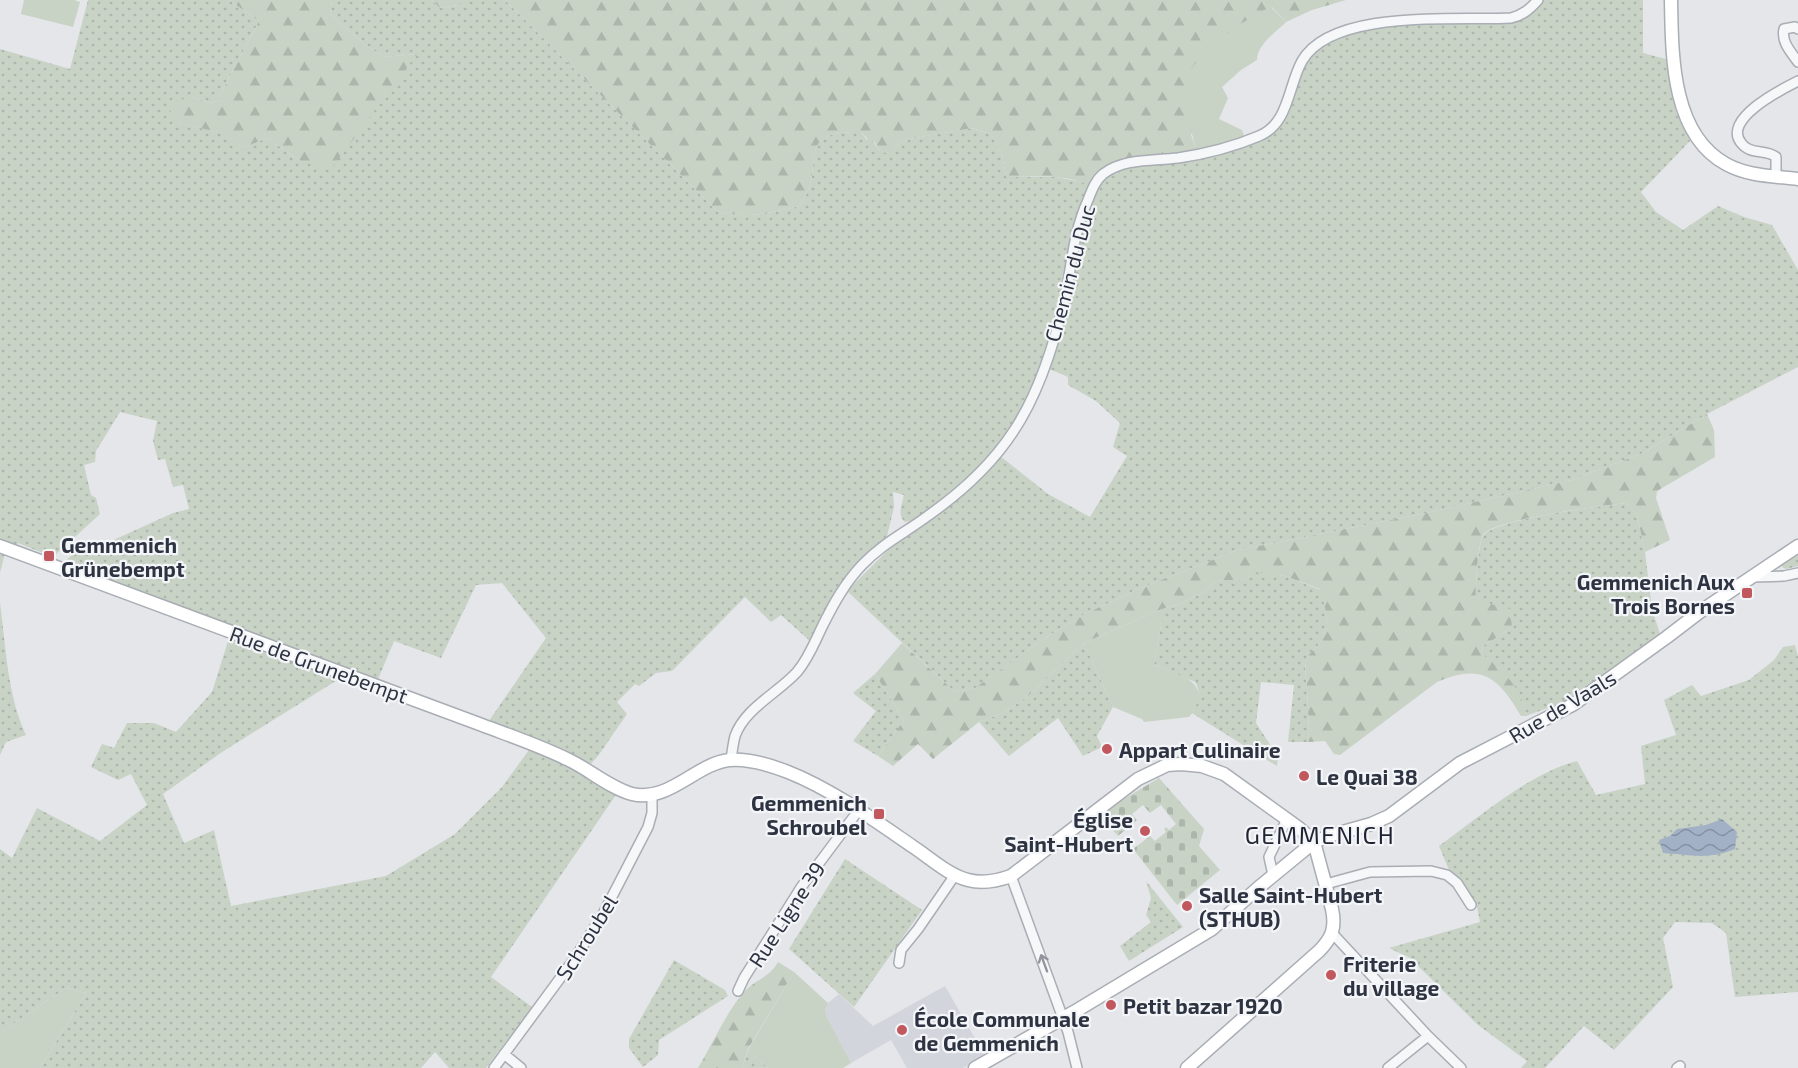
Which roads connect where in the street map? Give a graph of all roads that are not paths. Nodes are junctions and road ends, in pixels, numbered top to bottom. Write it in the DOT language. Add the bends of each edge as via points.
graph roads {
  1 [pos="1538,0"];
  2 [pos="1671,0"];
  3 [pos="1798,30"];
  4 [pos="1798,62"];
  5 [pos="1798,81"];
  6 [pos="1776,176"];
  7 [pos="1798,179"];
  8 [pos="0,546"];
  9 [pos="1798,546"];
  10 [pos="1798,573"];
  11 [pos="1751,577"];
  12 [pos="731,760"];
  13 [pos="652,794"];
  14 [pos="858,811"];
  15 [pos="1287,819"];
  16 [pos="1314,842"];
  17 [pos="955,875"];
  18 [pos="1273,875"];
  19 [pos="1011,876"];
  20 [pos="1326,884"];
  21 [pos="1471,905"];
  22 [pos="1333,934"];
  23 [pos="899,963"];
  24 [pos="738,991"];
  25 [pos="1063,1018"];
  26 [pos="1428,1036"];
  27 [pos="504,1054"];
  28 [pos="494,1068"];
  29 [pos="521,1068"];
  30 [pos="975,1068"];
  31 [pos="1077,1068"];
  32 [pos="1187,1068"];
  33 [pos="1388,1068"];
  34 [pos="1461,1068"];
  1 -- 12 [label="street, Chemin du Duc" via="1530,9 1511,18 1411,19 1342,32 1316,44 1302,60 1282,112 1270,131 1203,153 1137,161 1104,173 1079,220 1059,320 1033,395 1013,432 960,491 887,542 859,568 834,603 798,670 739,728"];
  2 -- 6 [label="street" via="1678,85 1697,139 1726,165"];
  3 -- 4 [label="street" via="1784,29 1783,35"];
  5 -- 6 [label="street" via="1775,92 1746,115 1738,131 1743,145 1776,157"];
  6 -- 7 [label="street"];
  8 -- 13 [label="street, Rue de Grunebempt" via="533,745 633,794"];
  9 -- 11 [label="street, Rue de Vaals"];
  10 -- 11 [label="street"];
  11 -- 16 [label="street, Rue de Vaals" via="1574,704 1447,771 1389,816"];
  12 -- 13 [label="street" via="710,765"];
  12 -- 14 [label="street" via="766,764 790,773"];
  13 -- 27 [label="street, Schroubel" via="648,826 603,914"];
  14 -- 17 [label="street"];
  14 -- 24 [label="street, Rue Ligne 39" via="802,886"];
  15 -- 16 [label="street"];
  15 -- 18 [label="street" via="1269,857"];
  15 -- 19 [label="street" via="1224,774 1202,766 1167,765 1120,790"];
  16 -- 18 [label="street, Rue de Vaals"];
  16 -- 20 [label="street"];
  17 -- 19 [label="street" via="988,882"];
  17 -- 23 [label="street" via="901,950"];
  18 -- 25 [label="street, Rue de Vaals" via="1212,929"];
  25 -- 19 [label="street, one-way"];
  20 -- 21 [label="street" via="1379,871 1431,872 1447,875 1457,883"];
  20 -- 22 [label="street"];
  22 -- 26 [label="street"];
  22 -- 32 [label="street" via="1319,951"];
  25 -- 30 [label="street, Rue de Vaals"];
  25 -- 31 [label="street"];
  26 -- 33 [label="street"];
  26 -- 34 [label="street"];
  27 -- 28 [label="street, Schroubel"];
  27 -- 29 [label="street"];
}
